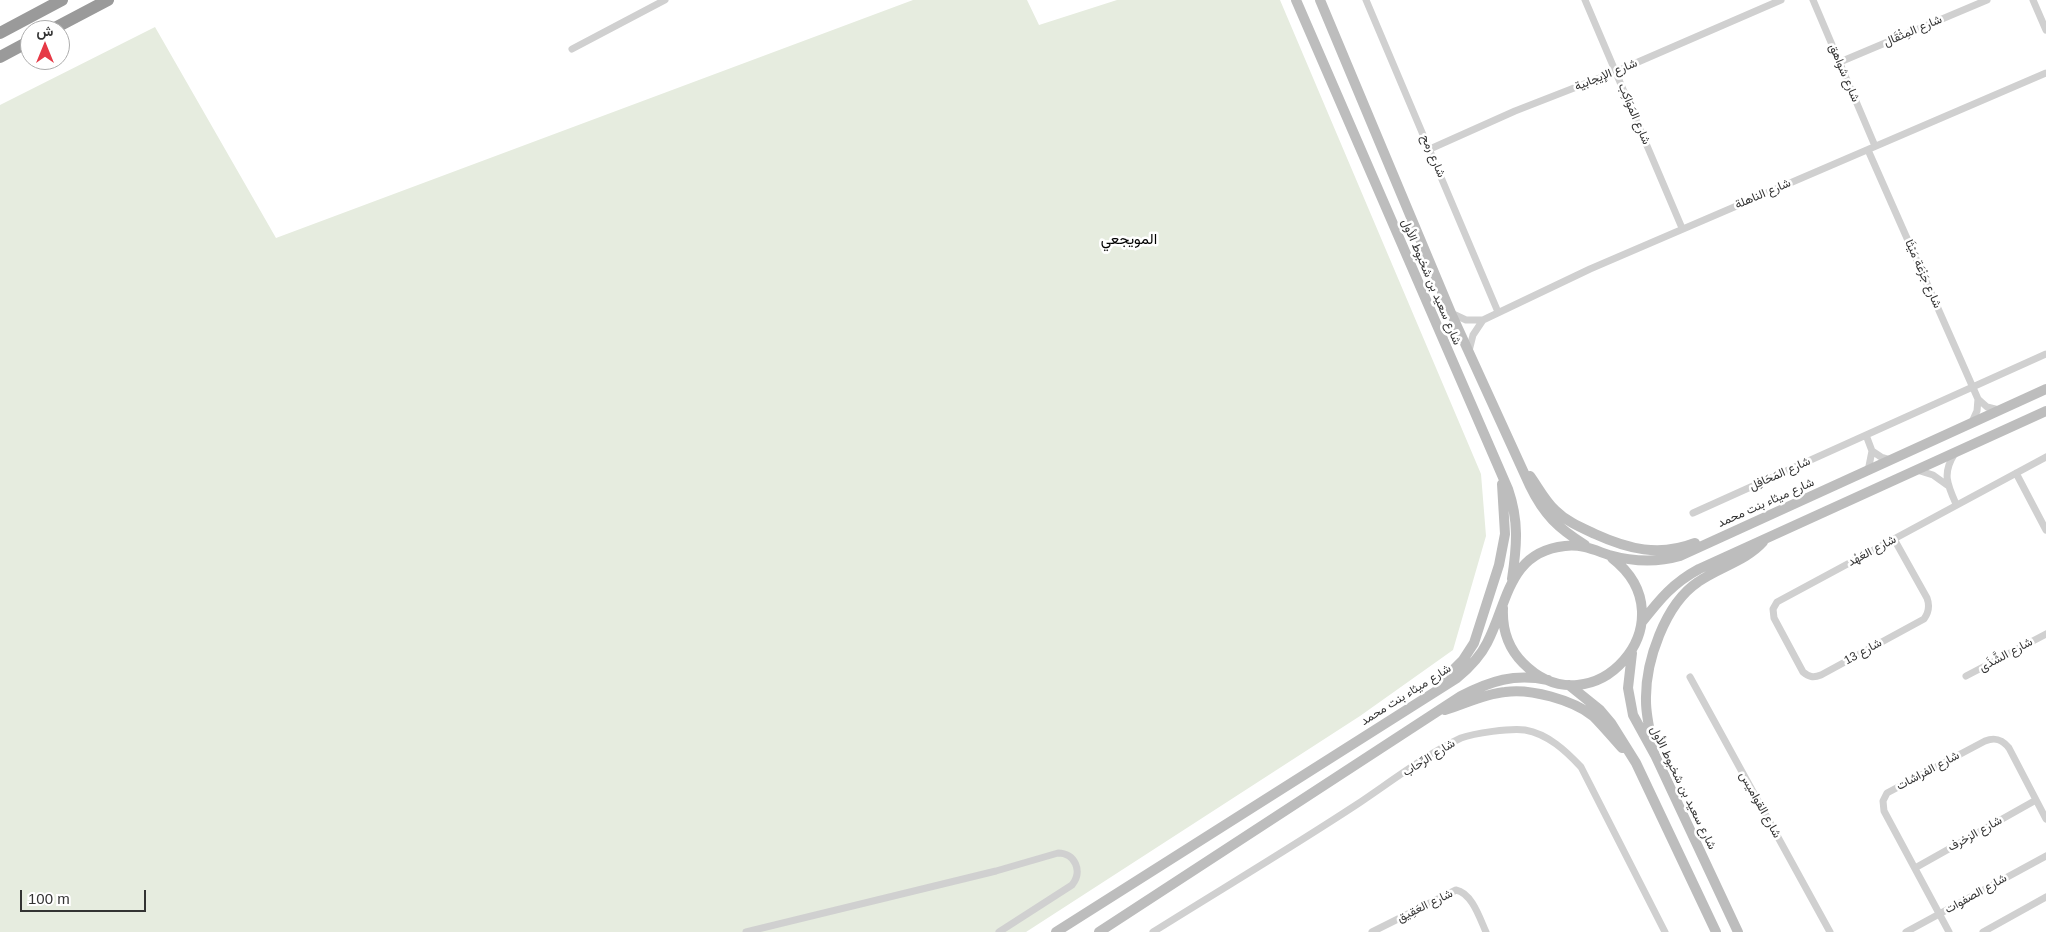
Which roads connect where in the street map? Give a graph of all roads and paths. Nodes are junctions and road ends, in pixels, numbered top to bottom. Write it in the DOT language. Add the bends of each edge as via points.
graph roads {
  1 [pos="62,0"];
  2 [pos="108,0"];
  3 [pos="665,0"];
  4 [pos="1296,0"];
  5 [pos="1320,0"];
  6 [pos="1584,0"];
  7 [pos="1781,0"];
  8 [pos="1813,0"];
  9 [pos="1987,0"];
  10 [pos="2033,0"];
  11 [pos="1368,1"];
  12 [pos="70,20"];
  13 [pos="2046,30"];
  14 [pos="0,33"];
  15 [pos="20,46"];
  16 [pos="572,49"];
  17 [pos="0,57"];
  18 [pos="1840,62"];
  19 [pos="1615,72"];
  20 [pos="2046,73"];
  21 [pos="1871,148"];
  22 [pos="1430,149"];
  23 [pos="1682,228"];
  24 [pos="1451,312"];
  25 [pos="1498,312"];
  26 [pos="1483,320"];
  27 [pos="1469,353"];
  28 [pos="2046,354"];
  29 [pos="1973,388"];
  30 [pos="2046,390"];
  31 [pos="1978,399"];
  32 [pos="2001,410"];
  33 [pos="2046,411"];
  34 [pos="1972,423"];
  35 [pos="1866,436"];
  36 [pos="1872,451"];
  37 [pos="1956,452"];
  38 [pos="2046,456"];
  39 [pos="1891,460"];
  40 [pos="1522,466"];
  41 [pos="1918,470"];
  42 [pos="1868,471"];
  43 [pos="2016,473"];
  44 [pos="1501,474"];
  45 [pos="1947,485"];
  46 [pos="1956,504"];
  47 [pos="1693,513"];
  48 [pos="1747,525"];
  49 [pos="2046,530"];
  50 [pos="1767,537"];
  51 [pos="1894,539"];
  52 [pos="1590,548"];
  53 [pos="1607,554"];
  54 [pos="1512,579"];
  55 [pos="1787,596"];
  56 [pos="1504,600"];
  57 [pos="1642,622"];
  58 [pos="2046,634"];
  59 [pos="1633,650"];
  60 [pos="1966,676"];
  61 [pos="1690,677"];
  62 [pos="1548,680"];
  63 [pos="1569,684"];
  64 [pos="1424,698"];
  65 [pos="1431,715"];
  66 [pos="1655,755"];
  67 [pos="1636,763"];
  68 [pos="2036,800"];
  69 [pos="2046,819"];
  70 [pos="2046,856"];
  71 [pos="1914,868"];
  72 [pos="2046,897"];
  73 [pos="1940,914"];
  74 [pos="1102,931"];
  75 [pos="746,932"];
  76 [pos="999,932"];
  77 [pos="1056,932"];
  78 [pos="1153,932"];
  79 [pos="1372,932"];
  80 [pos="1486,932"];
  81 [pos="1665,932"];
  82 [pos="1716,932"];
  83 [pos="1738,932"];
  84 [pos="1830,932"];
  85 [pos="1906,932"];
  86 [pos="1949,932"];
  87 [pos="1983,932"];
  1 -- 14 [label="highway"];
  2 -- 12 [label="highway"];
  3 -- 16 [label="street"];
  4 -- 44 [label="main road, شارع سعيد بن شخبوط الأول"];
  5 -- 24 [label="main road, شارع سعيد بن شخبوط الأول"];
  6 -- 19 [label="street, شارع المَوَاكِب"];
  7 -- 19 [label="street, شارع الإيجابية"];
  8 -- 18 [label="street, شارع شواهق"];
  9 -- 18 [label="street, شارع المِثْقَال"];
  10 -- 13 [label="street"];
  11 -- 22 [label="street, شارع رمح"];
  15 -- 17 [label="highway"];
  18 -- 21 [label="street, شارع شواهق"];
  19 -- 22 [label="street, شارع الإيجابية"];
  19 -- 23 [label="street, شارع المَوَاكِب"];
  20 -- 21 [label="street, شارع الناهلة"];
  21 -- 23 [label="street, شارع الناهلة"];
  21 -- 29 [label="street, شارع جَزْعَة مَيْثَا"];
  22 -- 25 [label="street, شارع رمح"];
  23 -- 25 [label="street, شارع الناهلة"];
  24 -- 26 [label="street" via="1466,320"];
  24 -- 27 [label="main road, شارع سعيد بن شخبوط الأول"];
  25 -- 26 [label="street, شارع الناهلة"];
  26 -- 27 [label="street" via="1473,335"];
  27 -- 40 [label="main road, شارع سعيد بن شخبوط الأول"];
  28 -- 29 [label="street, شارع المَحَافِل"];
  29 -- 31 [label="street, شارع جَزْعَة مَيْثَا"];
  29 -- 35 [label="street, شارع المَحَافِل"];
  30 -- 32 [label="main road, شارع ميثاء بنت محمد"];
  31 -- 32 [label="street" via="1988,407"];
  31 -- 34 [label="street"];
  32 -- 34 [label="main road, شارع ميثاء بنت محمد"];
  33 -- 37 [label="main road"];
  34 -- 39 [label="main road, شارع ميثاء بنت محمد"];
  35 -- 36 [label="street"];
  35 -- 47 [label="street, شارع المَحَافِل"];
  36 -- 39 [label="street"];
  36 -- 42 [label="street"];
  37 -- 41 [label="main road"];
  37 -- 45 [label="street" via="1948,468"];
  38 -- 43 [label="street, شارع العَهْد"];
  39 -- 42 [label="main road, شارع ميثاء بنت محمد"];
  40 -- 48 [label="main road" via="1562,517 1624,546 1671,550 1726,529"];
  40 -- 52 [label="main road, شارع سعيد بن شخبوط الأول" via="1544,512 1557,526"];
  41 -- 45 [label="street" via="1934,475"];
  41 -- 50 [label="main road"];
  42 -- 48 [label="main road, شارع ميثاء بنت محمد"];
  43 -- 46 [label="street, شارع العَهْد"];
  43 -- 49 [label="street"];
  44 -- 54 [label="main road, شارع سعيد بن شخبوط الأول" via="1512,501 1516,527"];
  44 -- 64 [label="main road" via="1504,550 1478,634 1463,660"];
  45 -- 46 [label="street"];
  46 -- 51 [label="street, شارع العَهْد"];
  48 -- 53 [label="main road, شارع ميثاء بنت محمد" via="1666,560 1636,561"];
  50 -- 57 [label="main road" via="1684,577 1658,600"];
  50 -- 66 [label="main road" via="1755,550 1696,583 1669,611 1647,680 1646,709"];
  51 -- 55 [label="street, شارع العَهْد"];
  51 -- 55 [label="street, شارع 13" via="1927,598 1929,607 1926,615 1816,677 1803,672 1774,618 1774,605"];
  52 -- 53 [label="main road, شارع ميثاء بنت محمد"];
  52 -- 54 [label="main road, شارع ميثاء بنت محمد" via="1574,545 1547,550 1524,565"];
  53 -- 57 [label="main road" via="1622,566 1634,583 1641,602"];
  54 -- 56 [label="main road, شارع ميثاء بنت محمد"];
  56 -- 62 [label="main road" via="1502,620 1511,648 1530,670"];
  56 -- 64 [label="main road, شارع ميثاء بنت محمد" via="1486,644 1474,663 1457,678"];
  57 -- 59 [label="main road"];
  58 -- 60 [label="street, شارع الشَّذَى"];
  59 -- 63 [label="main road" via="1607,676 1582,684"];
  59 -- 66 [label="main road, شارع سعيد بن شخبوط الأول" via="1629,675 1630,702 1638,727"];
  61 -- 84 [label="street, شارع القواميس"];
  62 -- 63 [label="main road"];
  62 -- 65 [label="main road" via="1520,677 1497,681 1461,696"];
  63 -- 67 [label="main road" via="1600,710"];
  64 -- 77 [label="main road, شارع ميثاء بنت محمد"];
  65 -- 67 [label="main road" via="1506,691 1544,695 1572,704 1592,716"];
  65 -- 74 [label="main road"];
  66 -- 83 [label="main road, شارع سعيد بن شخبوط الأول"];
  67 -- 82 [label="main road"];
  68 -- 69 [label="street, شارع الفراشات"];
  68 -- 71 [label="street, شارع الزخرف"];
  68 -- 71 [label="street, شارع الفراشات" via="2005,742 1992,739 1887,792 1884,810"];
  70 -- 73 [label="street, شارع الصفوات"];
  71 -- 73 [label="street, شارع الفراشات"];
  72 -- 87 [label="street"];
  73 -- 85 [label="street, شارع الصفوات"];
  73 -- 86 [label="street, شارع الفراشات"];
  75 -- 76 [label="street" via="1058,853 1073,859 1078,870 1072,885"];
  78 -- 81 [label="street, شارع الرِّحاب" via="1446,746 1463,737 1482,733 1524,730 1559,746 1581,767"];
  79 -- 80 [label="street, شارع العَقِيق" via="1456,890 1468,896"];
}
